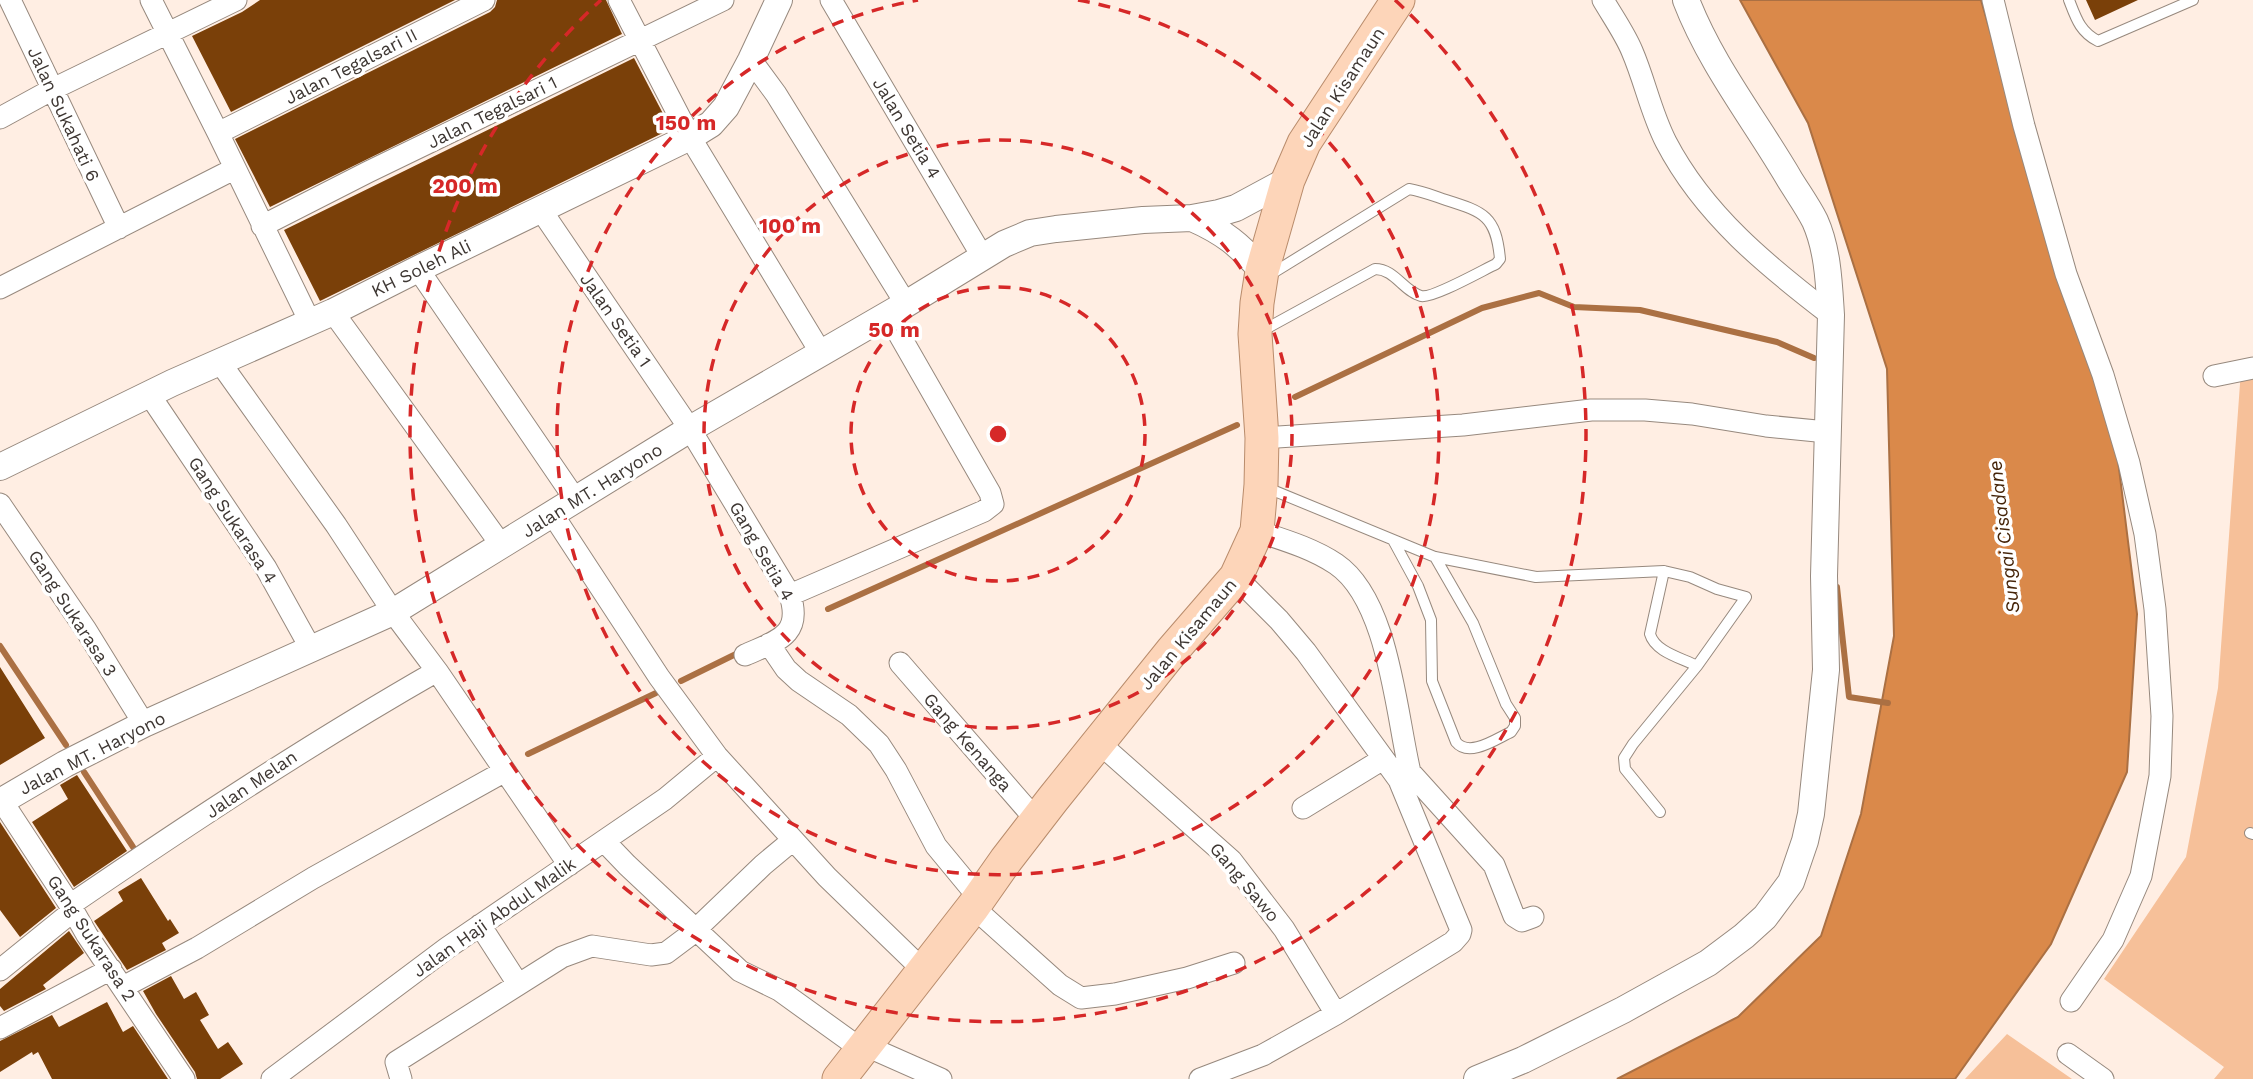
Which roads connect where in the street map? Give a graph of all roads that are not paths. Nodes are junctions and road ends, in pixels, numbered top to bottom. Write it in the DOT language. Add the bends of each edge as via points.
graph roads {
  1 [pos="151,0"];
  2 [pos="236,0"];
  3 [pos="484,0"];
  4 [pos="619,0"];
  5 [pos="723,0"];
  6 [pos="779,0"];
  7 [pos="831,0"];
  8 [pos="1398,0"];
  9 [pos="1603,0"];
  10 [pos="1686,0"];
  11 [pos="1993,0"];
  12 [pos="2069,0"];
  13 [pos="2193,0"];
  14 [pos="10,3"];
  15 [pos="167,33"];
  16 [pos="639,40"];
  17 [pos="751,60"];
  18 [pos="53,89"];
  19 [pos="0,118"];
  20 [pos="218,133"];
  21 [pos="690,137"];
  22 [pos="234,169"];
  23 [pos="1288,180"];
  24 [pos="541,210"];
  25 [pos="1192,218"];
  26 [pos="262,226"];
  27 [pos="119,228"];
  28 [pos="982,256"];
  29 [pos="418,269"];
  30 [pos="1261,276"];
  31 [pos="0,288"];
  32 [pos="897,309"];
  33 [pos="1831,315"];
  34 [pos="321,317"];
  35 [pos="1255,334"];
  36 [pos="821,354"];
  37 [pos="219,361"];
  38 [pos="2253,368"];
  39 [pos="2214,376"];
  40 [pos="149,394"];
  41 [pos="691,429"];
  42 [pos="1827,432"];
  43 [pos="1262,438"];
  44 [pos="0,467"];
  45 [pos="1261,485"];
  46 [pos="575,499"];
  47 [pos="0,504"];
  48 [pos="553,515"];
  49 [pos="1257,531"];
  50 [pos="1393,540"];
  51 [pos="502,546"];
  52 [pos="1435,557"];
  53 [pos="1664,571"];
  54 [pos="1236,577"];
  55 [pos="790,595"];
  56 [pos="393,612"];
  57 [pos="769,644"];
  58 [pos="311,649"];
  59 [pos="744,655"];
  60 [pos="900,663"];
  61 [pos="1697,666"];
  62 [pos="437,671"];
  63 [pos="144,724"];
  64 [pos="1098,743"];
  65 [pos="717,756"];
  66 [pos="1383,759"];
  67 [pos="505,771"];
  68 [pos="1405,776"];
  69 [pos="1,800"];
  70 [pos="1303,808"];
  71 [pos="1660,813"];
  72 [pos="1037,821"];
  73 [pos="793,840"];
  74 [pos="604,841"];
  75 [pos="569,864"];
  76 [pos="976,903"];
  77 [pos="71,908"];
  78 [pos="1533,917"];
  79 [pos="480,925"];
  80 [pos="696,928"];
  81 [pos="1234,963"];
  82 [pos="110,969"];
  83 [pos="0,970"];
  84 [pos="924,971"];
  85 [pos="519,984"];
  86 [pos="123,987"];
  87 [pos="2071,1001"];
  88 [pos="1336,1014"];
  89 [pos="0,1028"];
  90 [pos="862,1047"];
  91 [pos="2068,1054"];
  92 [pos="184,1079"];
  93 [pos="272,1079"];
  94 [pos="401,1079"];
  95 [pos="839,1079"];
  96 [pos="942,1079"];
  97 [pos="1200,1079"];
  98 [pos="1477,1079"];
  99 [pos="2103,1079"];
  1 -- 15 [label="street"];
  2 -- 15 [label="street"];
  3 -- 20 [label="street, Jalan Tegalsari II"];
  4 -- 16 [label="street"];
  5 -- 16 [label="street, Jalan Tegalsari 1"];
  6 -- 17 [label="street, KH Soleh Ali"];
  7 -- 28 [label="street, Jalan Setia 4"];
  8 -- 23 [label="main road, Jalan Kisamaun" via="1304,143"];
  9 -- 33 [label="street" via="1632,50 1654,114 1680,167 1725,225"];
  10 -- 33 [label="street" via="1721,72 1815,221 1828,273"];
  11 -- 87 [label="street" via="2066,274 2129,463 2155,609 2162,716 2160,776 2141,876 2113,940"];
  12 -- 13 [label="lane" via="2080,27 2098,41"];
  14 -- 18 [label="street, Jalan Sukahati 6"];
  15 -- 18 [label="street"];
  15 -- 20 [label="street"];
  16 -- 21 [label="street"];
  16 -- 26 [label="street, Jalan Tegalsari 1"];
  17 -- 21 [label="street, KH Soleh Ali" via="721,114"];
  17 -- 32 [label="street" via="776,94"];
  18 -- 19 [label="street"];
  18 -- 27 [label="street, Jalan Sukahati 6"];
  20 -- 22 [label="street"];
  21 -- 24 [label="street, KH Soleh Ali"];
  21 -- 36 [label="street"];
  22 -- 26 [label="street"];
  22 -- 27 [label="street"];
  23 -- 25 [label="street, Jalan MT. Haryono" via="1236,208"];
  23 -- 30 [label="main road, Jalan Kisamaun"];
  24 -- 29 [label="street, KH Soleh Ali"];
  24 -- 41 [label="street, Jalan Setia 1"];
  25 -- 28 [label="street, Jalan MT. Haryono" via="1030,233"];
  25 -- 30 [label="street, Jalan MT. Haryono" via="1238,244"];
  26 -- 34 [label="street"];
  27 -- 31 [label="street"];
  28 -- 32 [label="street, Jalan MT. Haryono"];
  29 -- 34 [label="street, KH Soleh Ali"];
  29 -- 46 [label="street"];
  30 -- 35 [label="main road, Jalan Kisamaun"];
  30 -- 35 [label="lane" via="1409,190 1478,210 1490,222 1499,246 1496,264 1433,295 1420,296 1388,271 1375,269"];
  32 -- 36 [label="street, Jalan MT. Haryono"];
  32 -- 55 [label="street" via="993,504"];
  33 -- 42 [label="street"];
  34 -- 37 [label="street, KH Soleh Ali"];
  34 -- 51 [label="street"];
  35 -- 43 [label="main road, Jalan Kisamaun"];
  36 -- 41 [label="street, Jalan MT. Haryono"];
  37 -- 40 [label="street, KH Soleh Ali"];
  37 -- 56 [label="street"];
  38 -- 39 [label="street"];
  40 -- 44 [label="street, KH Soleh Ali"];
  40 -- 58 [label="street, Gang Sukarasa 4" via="266,568"];
  41 -- 46 [label="street, Jalan MT. Haryono"];
  41 -- 55 [label="street, Gang Setia 4"];
  42 -- 43 [label="street" via="1692,414 1604,410"];
  42 -- 98 [label="street" via="1826,670 1811,814 1791,883 1765,917 1708,963 1566,1039"];
  43 -- 45 [label="main road, Jalan Kisamaun"];
  45 -- 49 [label="main road, Jalan Kisamaun"];
  45 -- 50 [label="lane"];
  46 -- 48 [label="street, Jalan MT. Haryono"];
  47 -- 63 [label="street, Gang Sukarasa 3"];
  48 -- 51 [label="street, Jalan MT. Haryono"];
  48 -- 65 [label="street" via="659,677"];
  49 -- 54 [label="main road, Jalan Kisamaun"];
  49 -- 68 [label="street" via="1314,551 1342,569 1356,586 1377,626 1397,696"];
  50 -- 52 [label="lane"];
  50 -- 52 [label="lane" via="1431,620 1432,681 1456,742 1469,750 1511,732 1515,718 1473,623"];
  51 -- 56 [label="street, Jalan MT. Haryono"];
  52 -- 53 [label="lane" via="1536,578"];
  53 -- 61 [label="lane" via="1651,639 1659,648"];
  53 -- 61 [label="lane" via="1746,597"];
  54 -- 64 [label="main road, Jalan Kisamaun"];
  54 -- 66 [label="street" via="1306,652"];
  55 -- 57 [label="street, Gang Setia 4" via="791,629"];
  56 -- 58 [label="street, Jalan MT. Haryono"];
  56 -- 62 [label="street"];
  57 -- 59 [label="street, Gang Setia 4"];
  57 -- 76 [label="street" via="799,681 849,715 879,744 936,846"];
  58 -- 63 [label="street, Jalan MT. Haryono"];
  60 -- 72 [label="street, Gang Kenanga"];
  61 -- 71 [label="lane" via="1624,758 1625,769"];
  62 -- 67 [label="street"];
  62 -- 77 [label="street, Jalan Melan" via="294,755"];
  63 -- 69 [label="street, Jalan MT. Haryono"];
  64 -- 72 [label="main road, Jalan Kisamaun"];
  64 -- 88 [label="street, Gang Sawo" via="1231,860 1284,929"];
  65 -- 73 [label="street"];
  65 -- 74 [label="street, Jalan Haji Abdul Malik"];
  66 -- 68 [label="street"];
  66 -- 70 [label="street"];
  67 -- 75 [label="street"];
  67 -- 86 [label="street"];
  68 -- 78 [label="street" via="1494,865 1514,916 1522,921"];
  68 -- 88 [label="street" via="1461,934"];
  69 -- 77 [label="street, Gang Sukarasa 2"];
  72 -- 76 [label="main road, Jalan Kisamaun"];
  73 -- 80 [label="street"];
  73 -- 84 [label="street"];
  74 -- 75 [label="street, Jalan Haji Abdul Malik"];
  74 -- 80 [label="street"];
  75 -- 79 [label="street, Jalan Haji Abdul Malik"];
  76 -- 81 [label="street" via="1060,985 1081,998 1201,975"];
  76 -- 84 [label="main road, Jalan Kisamaun"];
  77 -- 82 [label="street, Gang Sukarasa 2"];
  77 -- 83 [label="street, Jalan Melan"];
  79 -- 85 [label="street"];
  79 -- 93 [label="street, Jalan Haji Abdul Malik"];
  80 -- 85 [label="street" via="666,953 592,946 562,957"];
  80 -- 90 [label="street" via="740,971 779,990"];
  82 -- 86 [label="street, Gang Sukarasa 2"];
  82 -- 89 [label="street"];
  84 -- 90 [label="main road, Jalan Kisamaun"];
  85 -- 94 [label="street" via="396,1062"];
  86 -- 92 [label="street, Gang Sukarasa 2"];
  88 -- 97 [label="street" via="1263,1055"];
  90 -- 95 [label="main road, Jalan Kisamaun"];
  90 -- 96 [label="street"];
  91 -- 99 [label="street"];
}
